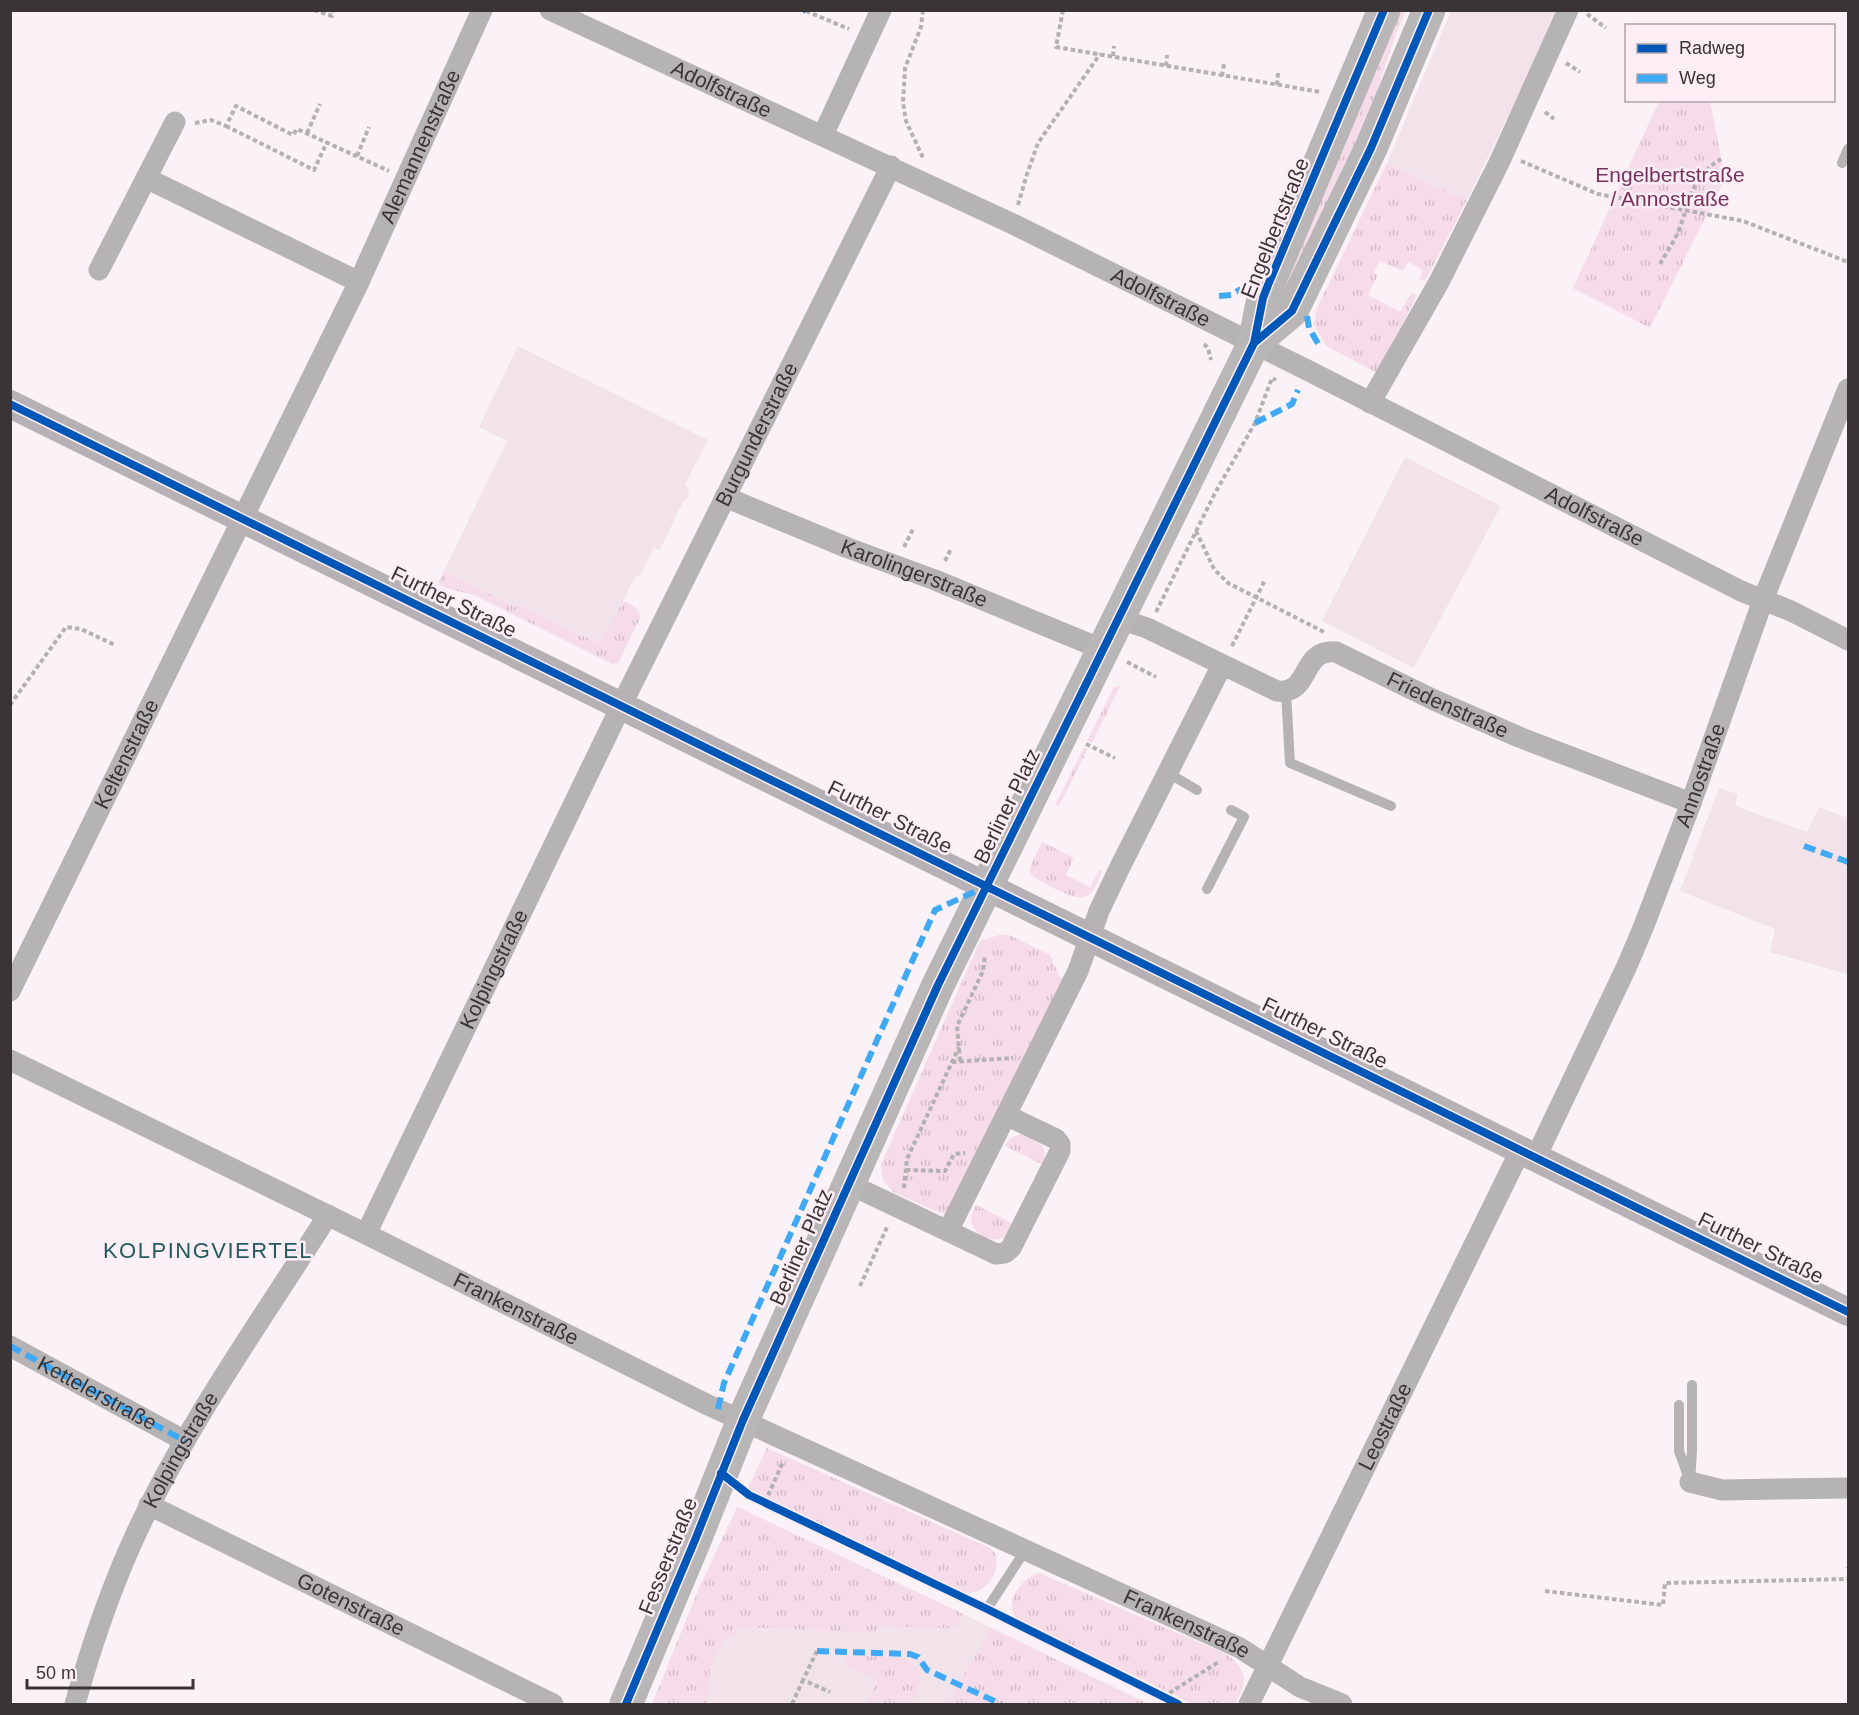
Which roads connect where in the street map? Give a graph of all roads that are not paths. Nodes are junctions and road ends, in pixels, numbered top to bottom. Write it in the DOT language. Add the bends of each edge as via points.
graph roads {
  1 [pos="482,10"];
  2 [pos="550,10"];
  3 [pos="881,10"];
  4 [pos="1384,10"];
  5 [pos="1429,10"];
  6 [pos="1568,10"];
  7 [pos="181,124"];
  8 [pos="823,135"];
  9 [pos="1848,149"];
  10 [pos="1842,163"];
  11 [pos="891,166"];
  12 [pos="146,177"];
  13 [pos="99,270"];
  14 [pos="359,282"];
  15 [pos="1254,343"];
  16 [pos="1848,389"];
  17 [pos="1370,403"];
  18 [pos="10,404"];
  19 [pos="725,497"];
  20 [pos="242,518"];
  21 [pos="1763,600"];
  22 [pos="1133,624"];
  23 [pos="1848,640"];
  24 [pos="1104,650"];
  25 [pos="1222,665"];
  26 [pos="1286,692"];
  27 [pos="622,704"];
  28 [pos="1168,773"];
  29 [pos="1197,790"];
  30 [pos="1691,803"];
  31 [pos="1391,806"];
  32 [pos="1231,810"];
  33 [pos="987,886"];
  34 [pos="1207,889"];
  35 [pos="1090,937"];
  36 [pos="10,992"];
  37 [pos="10,1060"];
  38 [pos="1006,1115"];
  39 [pos="1528,1153"];
  40 [pos="849,1184"];
  41 [pos="328,1215"];
  42 [pos="948,1231"];
  43 [pos="366,1234"];
  44 [pos="1848,1312"];
  45 [pos="10,1346"];
  46 [pos="1692,1385"];
  47 [pos="1679,1405"];
  48 [pos="743,1420"];
  49 [pos="184,1441"];
  50 [pos="1689,1482"];
  51 [pos="1848,1488"];
  52 [pos="150,1505"];
  53 [pos="1026,1549"];
  54 [pos="987,1609"];
  55 [pos="1268,1667"];
  56 [pos="75,1704"];
  57 [pos="553,1704"];
  58 [pos="626,1704"];
  59 [pos="1249,1704"];
  60 [pos="1342,1704"];
  1 -- 14 [label="street, Alemannenstraße"];
  2 -- 8 [label="street, Adolfstraße"];
  3 -- 8 [label="street"];
  4 -- 15 [label="main road, Engelbertstraße" via="1268,285"];
  5 -- 15 [label="main road, Engelbertstraße" via="1371,148 1292,311"];
  6 -- 17 [label="street" via="1504,154 1439,282"];
  7 -- 12 [label="street"];
  8 -- 11 [label="street, Adolfstraße"];
  9 -- 10 [label="lane"];
  11 -- 15 [label="street, Adolfstraße"];
  11 -- 19 [label="street, Burgunderstraße"];
  12 -- 13 [label="street"];
  12 -- 14 [label="street"];
  14 -- 20 [label="street, Alemannenstraße"];
  15 -- 17 [label="street, Adolfstraße"];
  15 -- 22 [label="main road, Berliner Platz"];
  16 -- 21 [label="street, Annostraße"];
  17 -- 21 [label="street, Adolfstraße"];
  18 -- 20 [label="main road, Further Straße"];
  19 -- 24 [label="street, Karolingerstraße"];
  19 -- 27 [label="street, Burgunderstraße"];
  20 -- 27 [label="main road, Further Straße"];
  20 -- 36 [label="street, Keltenstraße"];
  21 -- 23 [label="street, Adolfstraße"];
  21 -- 30 [label="street, Annostraße"];
  22 -- 24 [label="main road, Berliner Platz"];
  22 -- 25 [label="street"];
  24 -- 33 [label="main road, Berliner Platz"];
  25 -- 26 [label="street" via="1277,692"];
  25 -- 28 [label="street"];
  26 -- 30 [label="street, Friedenstraße" via="1299,685 1318,655 1336,652 1519,737"];
  26 -- 31 [label="lane" via="1290,763"];
  27 -- 33 [label="main road, Further Straße"];
  27 -- 43 [label="street, Kolpingstraße"];
  28 -- 29 [label="lane"];
  28 -- 35 [label="street" via="1107,893"];
  30 -- 39 [label="street, Annostraße" via="1626,968"];
  32 -- 34 [label="lane" via="1244,817"];
  33 -- 35 [label="main road, Further Straße"];
  33 -- 40 [label="main road, Berliner Platz"];
  35 -- 38 [label="street" via="1078,970"];
  35 -- 39 [label="main road, Further Straße"];
  37 -- 41 [label="street, Frankenstraße"];
  38 -- 42 [label="street"];
  38 -- 42 [label="street, Berliner Platz" via="1056,1139 1060,1151 1005,1253 996,1254"];
  39 -- 44 [label="main road, Further Straße"];
  39 -- 55 [label="street, Leostraße"];
  40 -- 42 [label="street, Berliner Platz"];
  40 -- 48 [label="main road, Berliner Platz"];
  41 -- 43 [label="street, Frankenstraße"];
  41 -- 49 [label="street, Kolpingstraße"];
  43 -- 48 [label="street, Frankenstraße"];
  45 -- 49 [label="street, Kettelerstraße"];
  46 -- 50 [label="lane"];
  47 -- 50 [label="lane" via="1679,1451"];
  48 -- 53 [label="street, Frankenstraße"];
  48 -- 58 [label="main road, Fesserstraße"];
  49 -- 52 [label="street, Kolpingstraße"];
  50 -- 51 [label="street" via="1722,1490"];
  52 -- 56 [label="street, Kolpingstraße" via="102,1614"];
  52 -- 57 [label="street, Gotenstraße"];
  53 -- 54 [label="lane"];
  53 -- 55 [label="street, Frankenstraße" via="1240,1648"];
  55 -- 59 [label="street, Leostraße"];
  55 -- 60 [label="street, Frankenstraße" via="1300,1687"];
}
